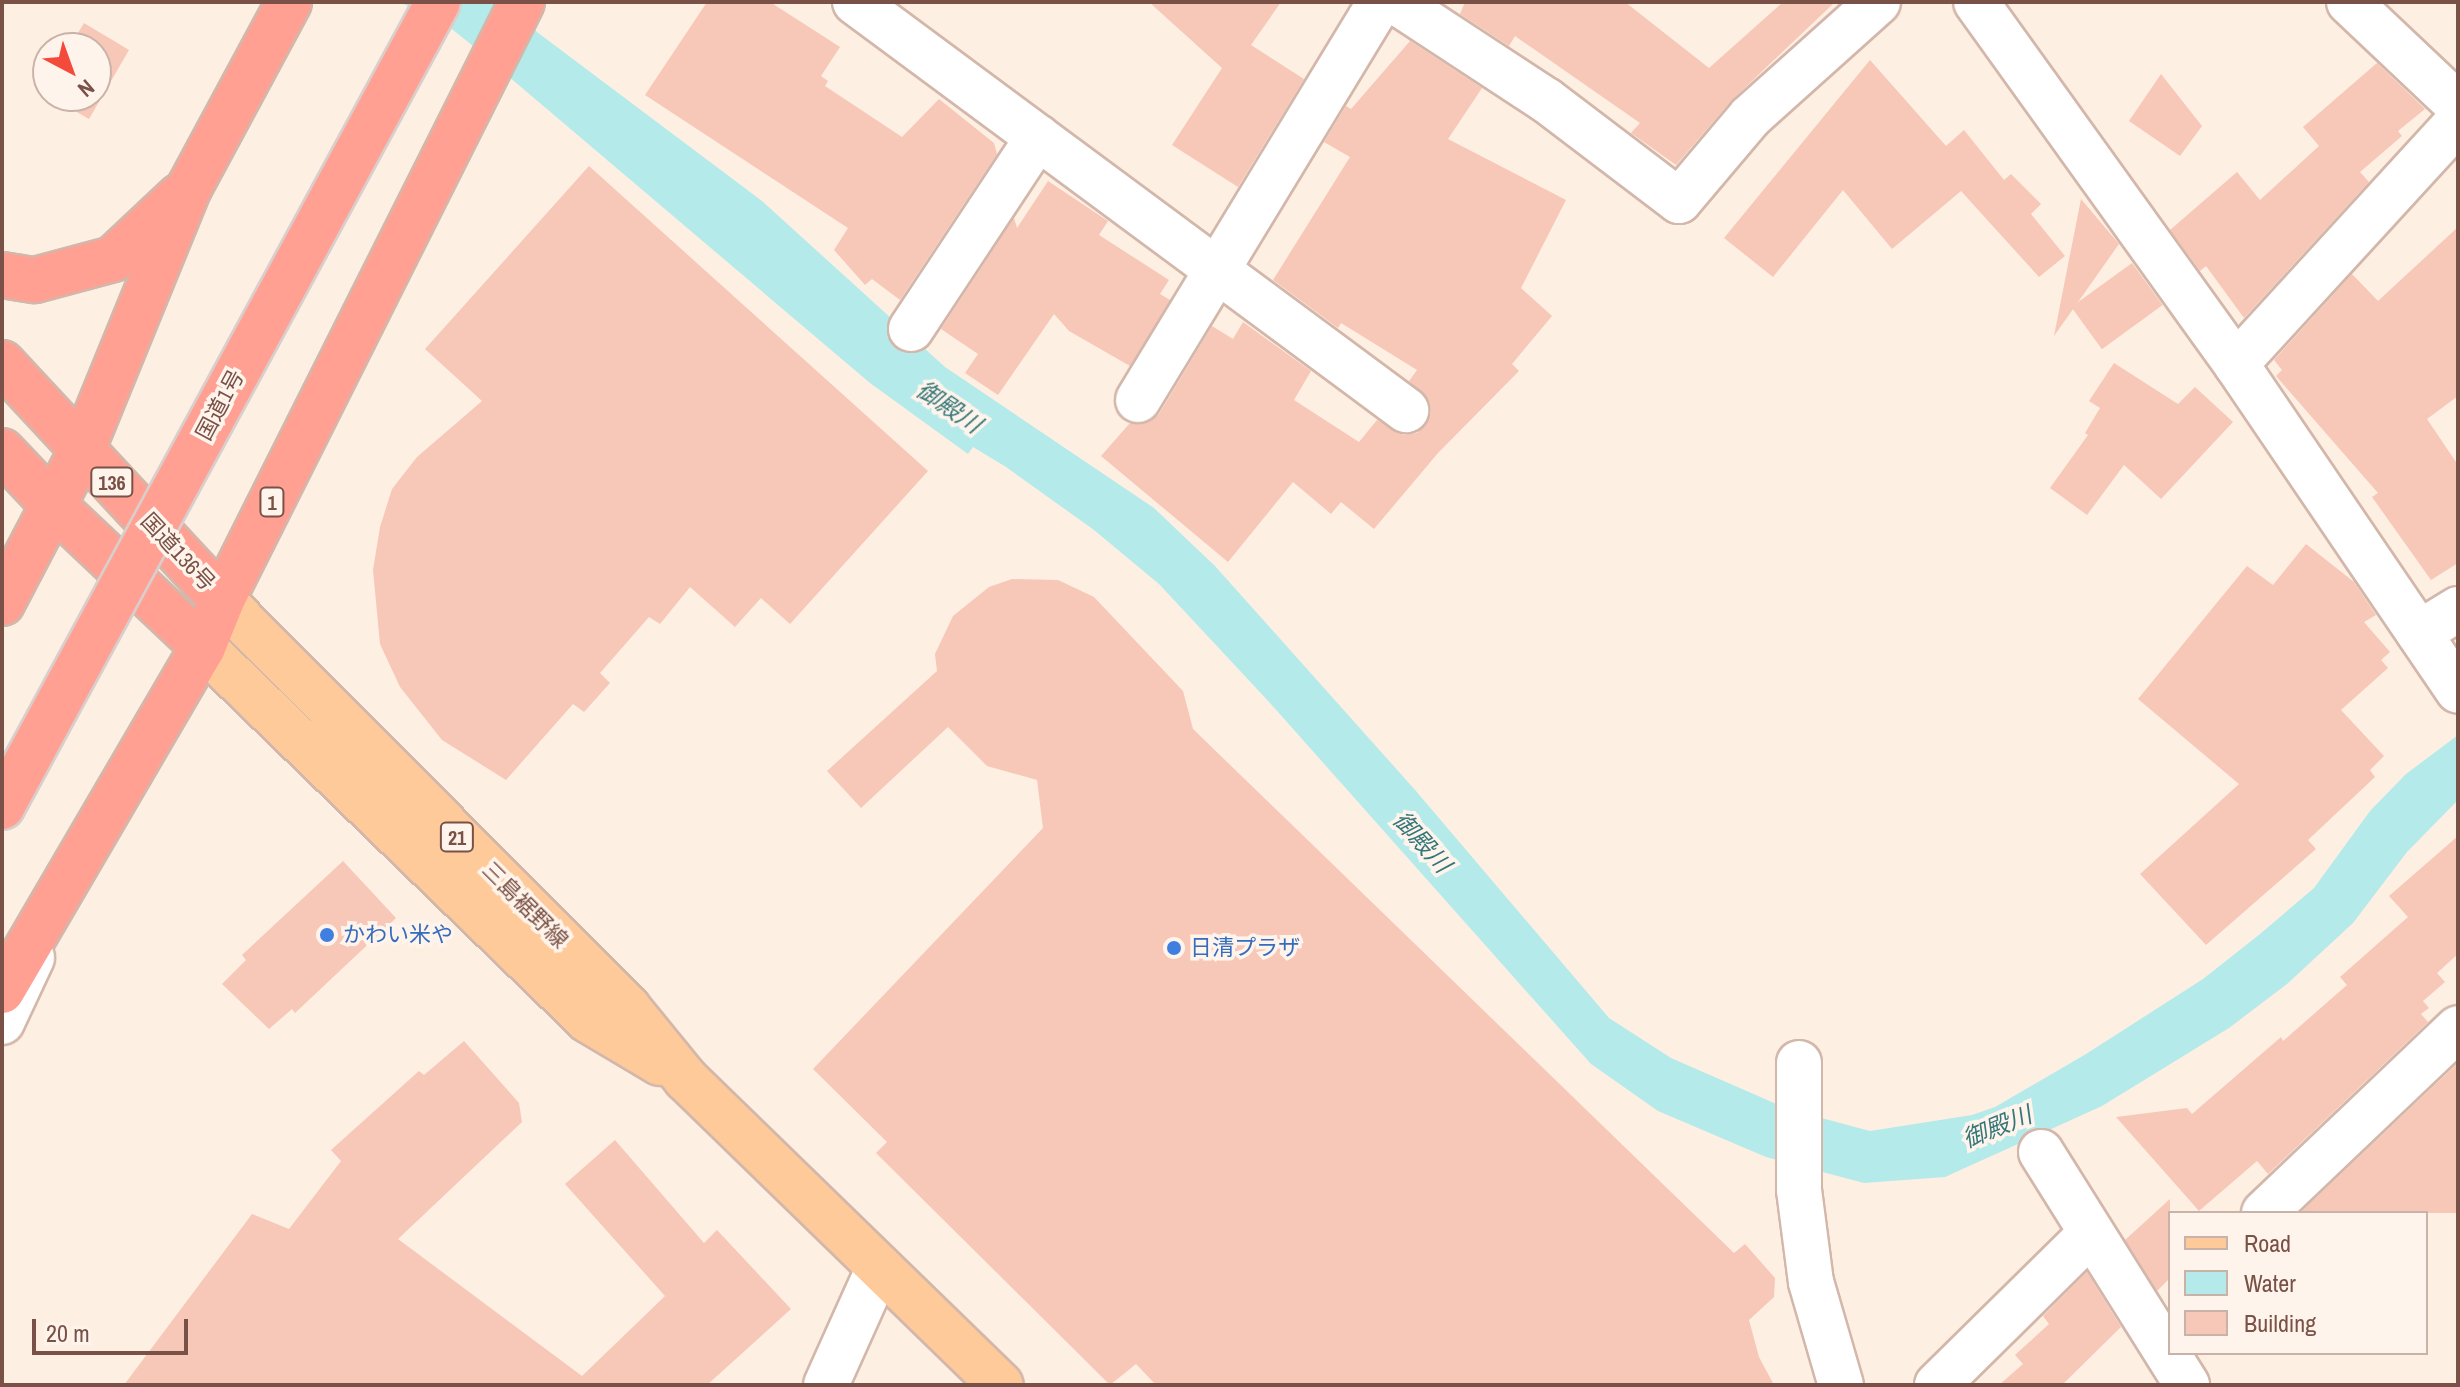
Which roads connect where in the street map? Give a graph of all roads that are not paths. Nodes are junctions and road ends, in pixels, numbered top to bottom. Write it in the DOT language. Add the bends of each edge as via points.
graph roads {
  1 [pos="289,2"];
  2 [pos="438,2"];
  3 [pos="522,2"];
  4 [pos="1380,2"];
  5 [pos="1396,2"];
  6 [pos="1878,2"];
  7 [pos="1976,2"];
  8 [pos="2349,2"];
  9 [pos="861,4"];
  10 [pos="2458,105"];
  11 [pos="2458,122"];
  12 [pos="1038,137"];
  13 [pos="189,188"];
  14 [pos="1217,271"];
  15 [pos="2,275"];
  16 [pos="911,329"];
  17 [pos="2236,364"];
  18 [pos="3,366"];
  19 [pos="1138,400"];
  20 [pos="1406,410"];
  21 [pos="82,450"];
  22 [pos="2,451"];
  23 [pos="54,506"];
  24 [pos="222,600"];
  25 [pos="2,603"];
  26 [pos="2458,609"];
  27 [pos="2419,633"];
  28 [pos="203,647"];
  29 [pos="2458,691"];
  30 [pos="2,807"];
  31 [pos="81,855"];
  32 [pos="2,991"];
  33 [pos="2,1022"];
  34 [pos="2456,1036"];
  35 [pos="1799,1067"];
  36 [pos="686,1079"];
  37 [pos="2041,1152"];
  38 [pos="2266,1211"];
  39 [pos="2091,1233"];
  40 [pos="879,1267"];
  41 [pos="2160,1312"];
  42 [pos="2168,1334"];
  43 [pos="2176,1355"];
  44 [pos="826,1385"];
  45 [pos="1001,1385"];
  46 [pos="1841,1385"];
  47 [pos="1937,1385"];
  48 [pos="2187,1385"];
  1 -- 13 [label="highway"];
  2 -- 30 [label="highway, 国道1号, bridge"];
  3 -- 24 [label="highway, 1"];
  4 -- 14 [label="street"];
  5 -- 6 [label="street" via="1546,100 1679,201 1750,117"];
  7 -- 17 [label="street"];
  8 -- 10 [label="street"];
  9 -- 12 [label="street"];
  11 -- 17 [label="street"];
  12 -- 14 [label="street"];
  12 -- 16 [label="street"];
  13 -- 15 [label="highway" via="113,259 35,280"];
  13 -- 21 [label="highway"];
  14 -- 19 [label="street"];
  14 -- 20 [label="street"];
  17 -- 27 [label="street"];
  18 -- 21 [label="highway, 国道136号 / 136"];
  21 -- 23 [label="highway"];
  21 -- 24 [label="highway, 国道136号 / 136"];
  22 -- 23 [label="highway, 136"];
  23 -- 25 [label="highway"];
  23 -- 28 [label="highway, 136"];
  24 -- 28 [label="highway, 1"];
  24 -- 36 [label="main road, 三島裾野線 / 21" via="628,1008"];
  26 -- 27 [label="street"];
  27 -- 29 [label="street"];
  28 -- 31 [label="highway, 1"];
  28 -- 36 [label="main road, 三島裾野線 / 21" via="588,1020"];
  31 -- 32 [label="highway, 1"];
  31 -- 33 [label="street"];
  34 -- 38 [label="street"];
  35 -- 46 [label="street" via="1797,1171 1811,1282"];
  36 -- 40 [label="main road, 三島裾野線 / 21"];
  37 -- 39 [label="street"];
  39 -- 41 [label="street"];
  39 -- 47 [label="street"];
  40 -- 44 [label="street"];
  40 -- 45 [label="main road, 三島裾野線 / 21"];
  41 -- 42 [label="street"];
  43 -- 48 [label="street"];
}
